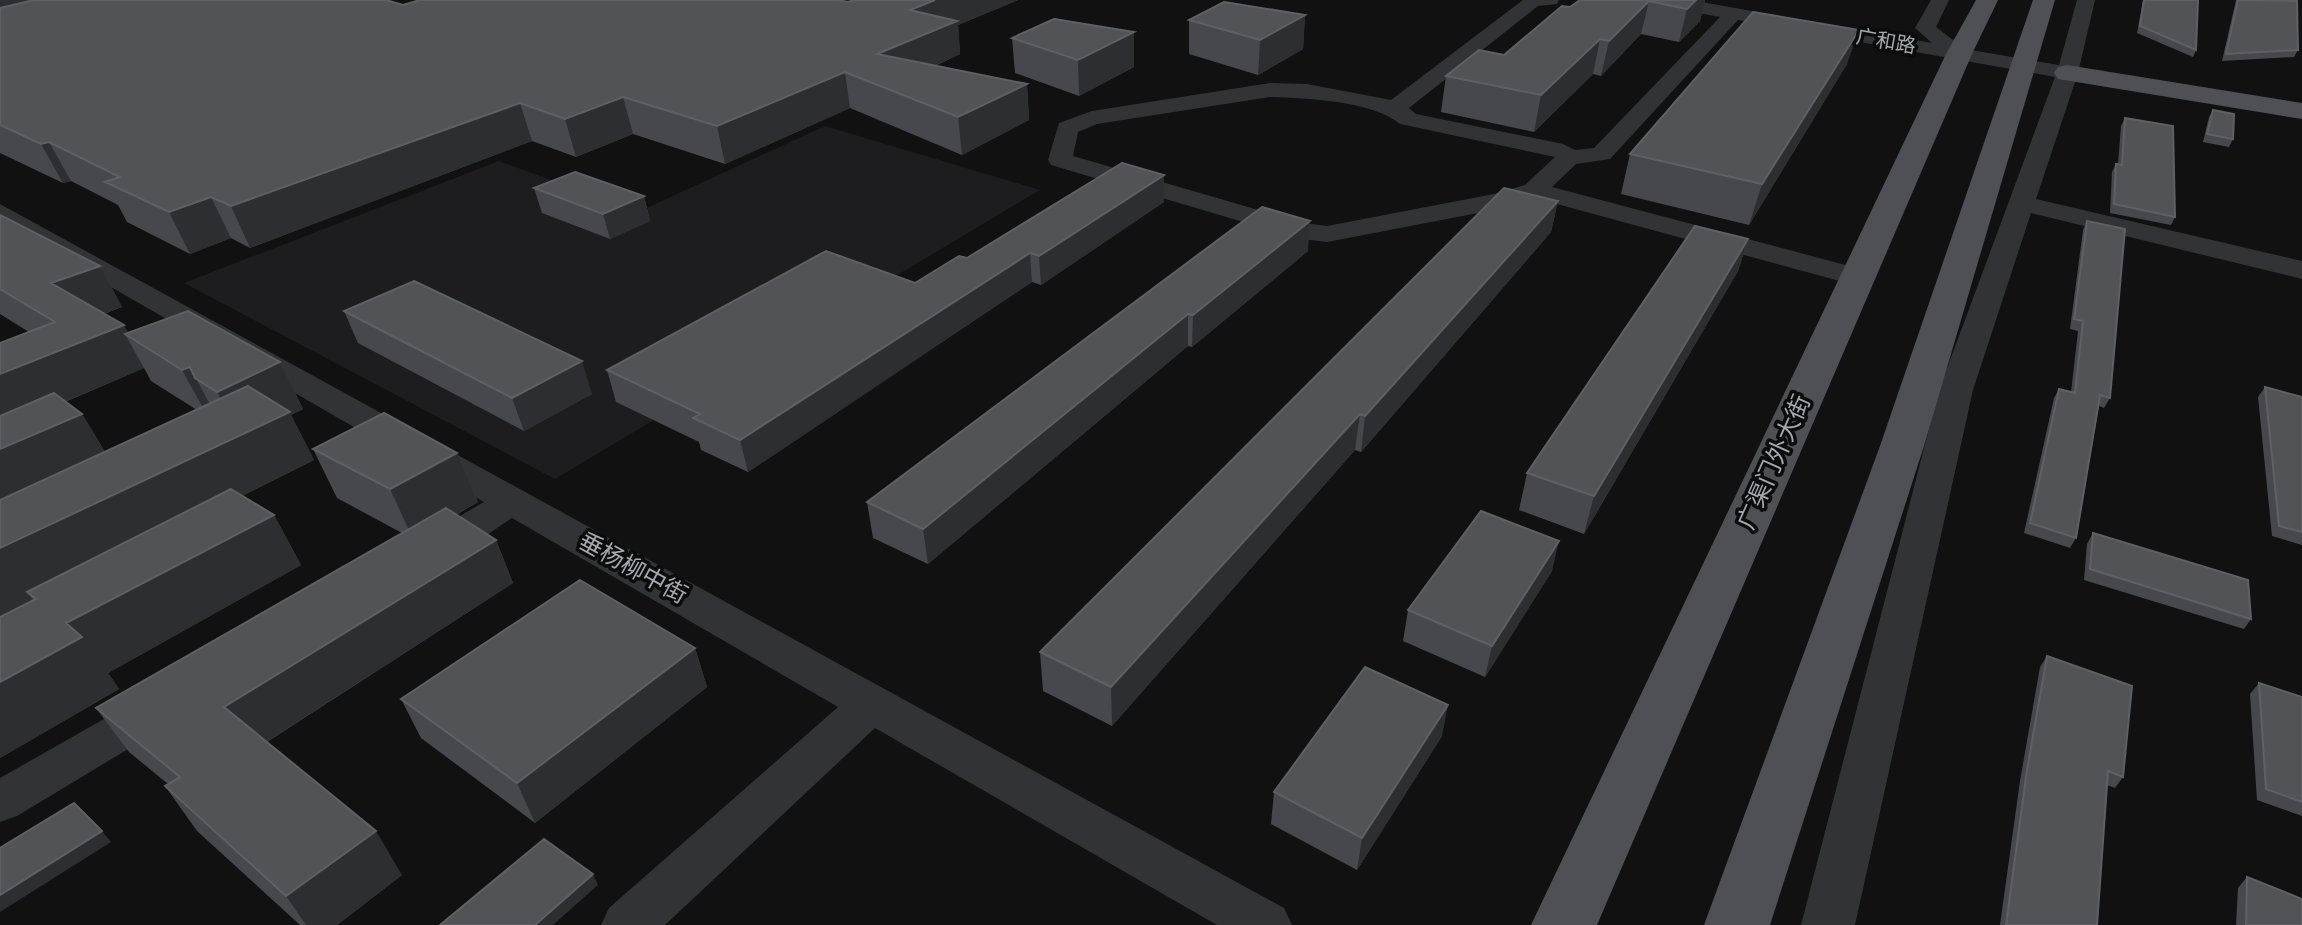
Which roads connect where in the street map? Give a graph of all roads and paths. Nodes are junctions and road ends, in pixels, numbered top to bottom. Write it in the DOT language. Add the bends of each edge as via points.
graph roads {
  1 [pos="1550,0"];
  2 [pos="1658,0"];
  3 [pos="1940,0"];
  4 [pos="1987,0"];
  5 [pos="2044,0"];
  6 [pos="2086,0"];
  7 [pos="1733,14"];
  8 [pos="1959,54"];
  9 [pos="2023,65"];
  10 [pos="2067,73"];
  11 [pos="1395,108"];
  12 [pos="2302,111"];
  13 [pos="1569,158"];
  14 [pos="1534,190"];
  15 [pos="2021,203"];
  16 [pos="7,222"];
  17 [pos="2302,270"];
  18 [pos="1858,277"];
  19 [pos="514,501"];
  20 [pos="392,572"];
  21 [pos="189,691"];
  22 [pos="872,703"];
  23 [pos="0,802"];
  24 [pos="628,925"];
  25 [pos="1265,925"];
  26 [pos="1564,925"];
  27 [pos="1737,925"];
  28 [pos="1828,925"];
  1 -- 11 [label="street" via="1533,1"];
  2 -- 7 [label="street, 广和路"];
  3 -- 8 [label="street" via="1925,28"];
  4 -- 8 [label="main road, 广渠门外大街"];
  5 -- 9 [label="main road"];
  6 -- 10 [label="street"];
  7 -- 8 [label="street, 广和路"];
  7 -- 13 [label="street" via="1601,154"];
  8 -- 9 [label="street, 广和路"];
  8 -- 18 [label="main road, 广渠门外大街"];
  9 -- 10 [label="street, 广和路"];
  9 -- 27 [label="main road" via="1897,461"];
  10 -- 12 [label="main road"];
  10 -- 15 [label="street"];
  11 -- 13 [label="street" via="1408,119 1543,146"];
  11 -- 14 [label="street" via="1307,91 1270,90 1092,118 1067,128 1060,160 1286,227 1327,234"];
  13 -- 14 [label="street"];
  14 -- 18 [label="street"];
  15 -- 17 [label="street"];
  15 -- 28 [label="street" via="1956,390"];
  16 -- 19 [label="street, 垂杨柳中街"];
  18 -- 26 [label="main road, 广渠门外大街"];
  19 -- 20 [label="street"];
  19 -- 22 [label="street, 垂杨柳中街"];
  21 -- 23 [label="street"];
  22 -- 24 [label="street"];
  22 -- 25 [label="street, 垂杨柳中街"];
}
